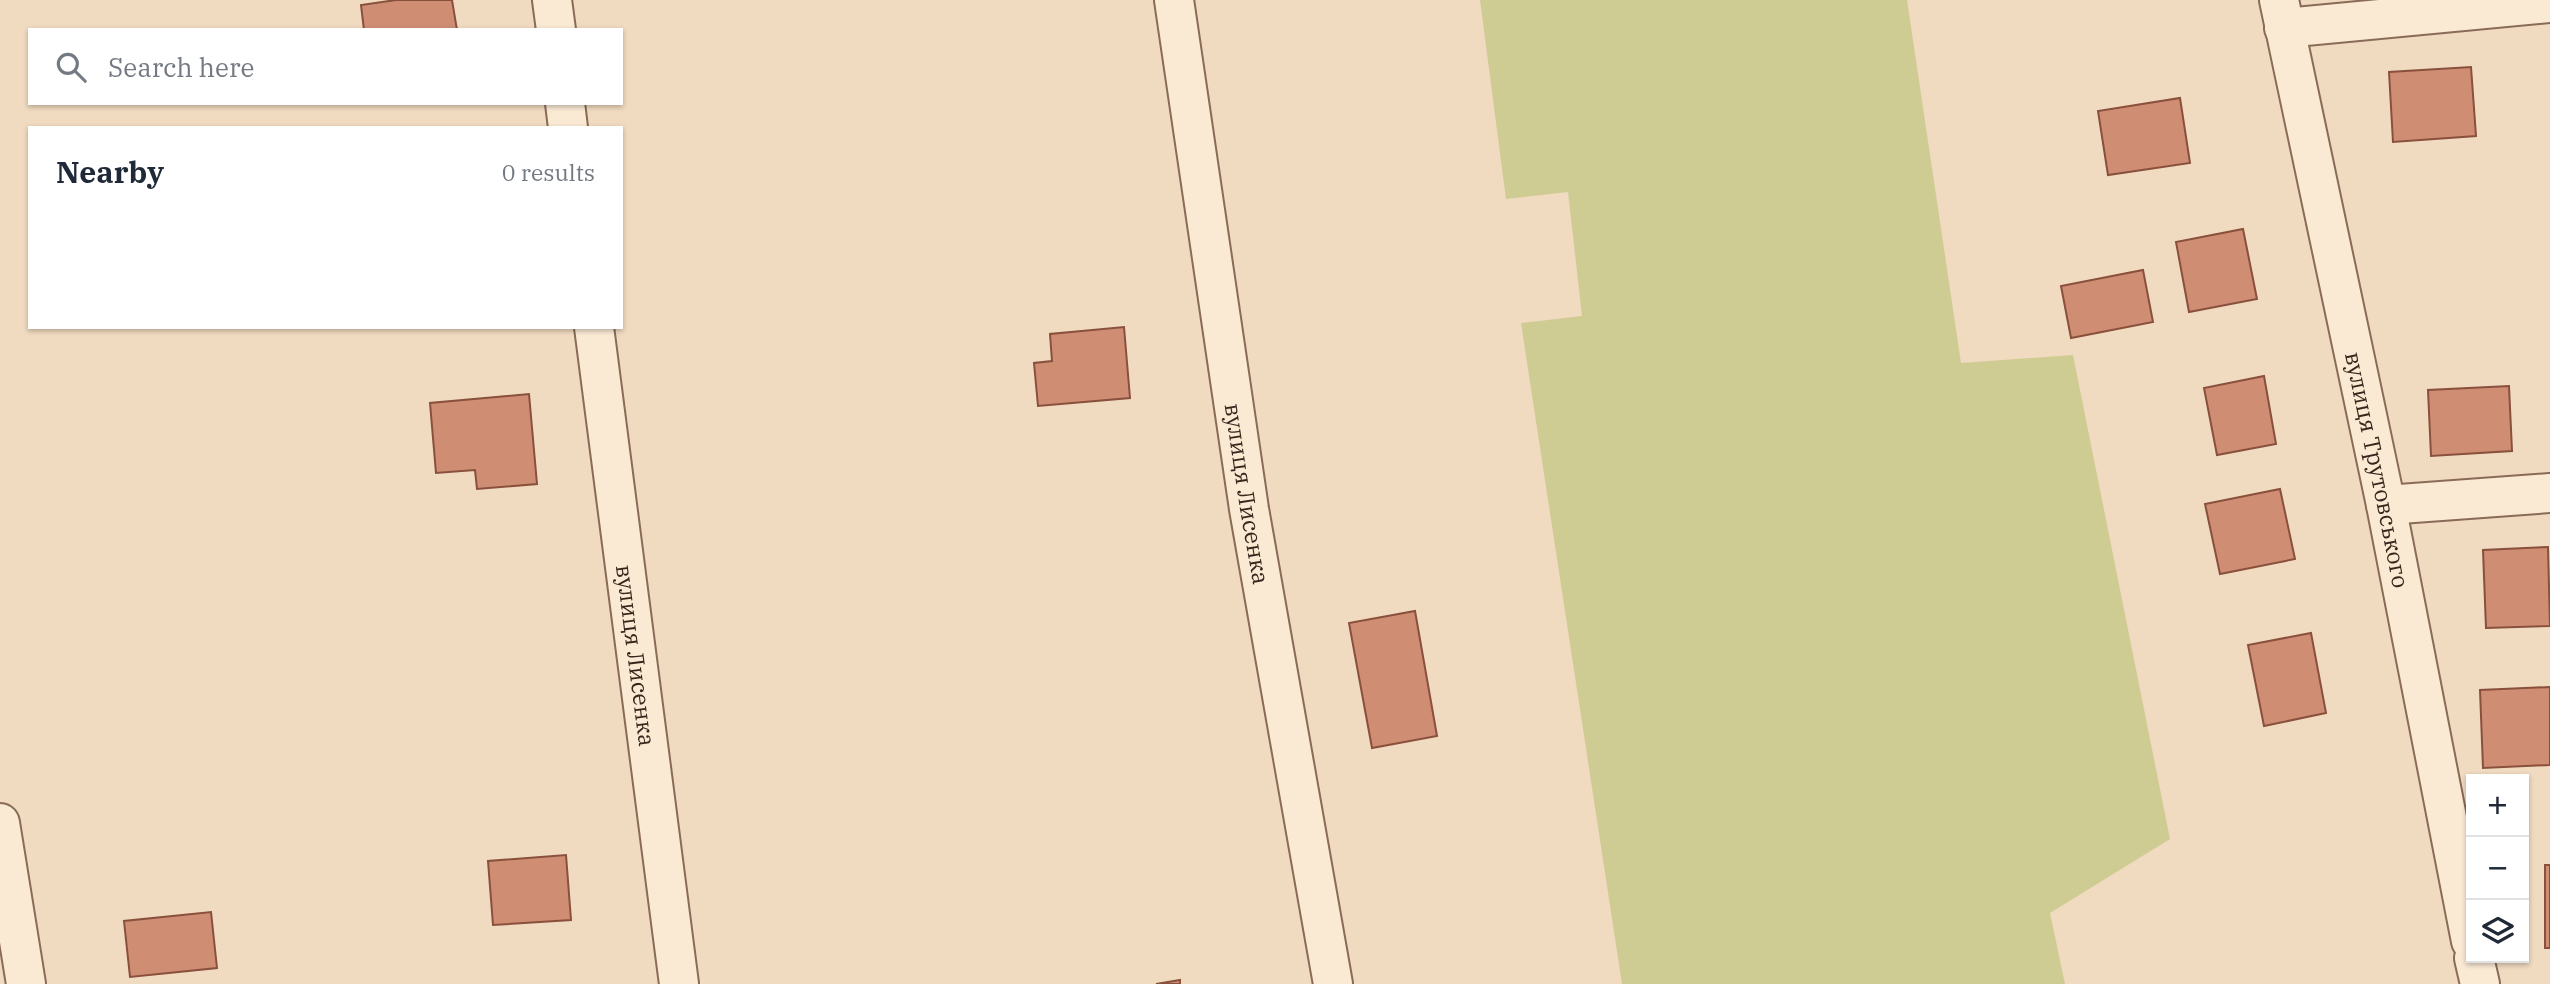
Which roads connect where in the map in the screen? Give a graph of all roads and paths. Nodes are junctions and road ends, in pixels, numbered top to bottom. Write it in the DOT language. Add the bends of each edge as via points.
graph roads {
  1 [pos="552,0"];
  2 [pos="1174,0"];
  3 [pos="2550,3"];
  4 [pos="2282,14"];
  5 [pos="556,28"];
  6 [pos="565,105"];
  7 [pos="569,126"];
  8 [pos="594,329"];
  9 [pos="2550,493"];
  10 [pos="2386,505"];
  11 [pos="0,823"];
  12 [pos="2466,915"];
  13 [pos="2475,963"];
  14 [pos="26,984"];
  15 [pos="679,984"];
  16 [pos="1333,984"];
  17 [pos="2480,984"];
  1 -- 5 [label="street"];
  2 -- 16 [label="street, вулиця Лисенка" via="1249,509"];
  3 -- 4 [label="street"];
  4 -- 10 [label="street, вулиця Трутовського"];
  6 -- 7 [label="street"];
  8 -- 15 [label="street, вулиця Лисенка"];
  9 -- 10 [label="street"];
  10 -- 12 [label="street, вулиця Трутовського"];
  11 -- 14 [label="street"];
  13 -- 17 [label="street"];
}
